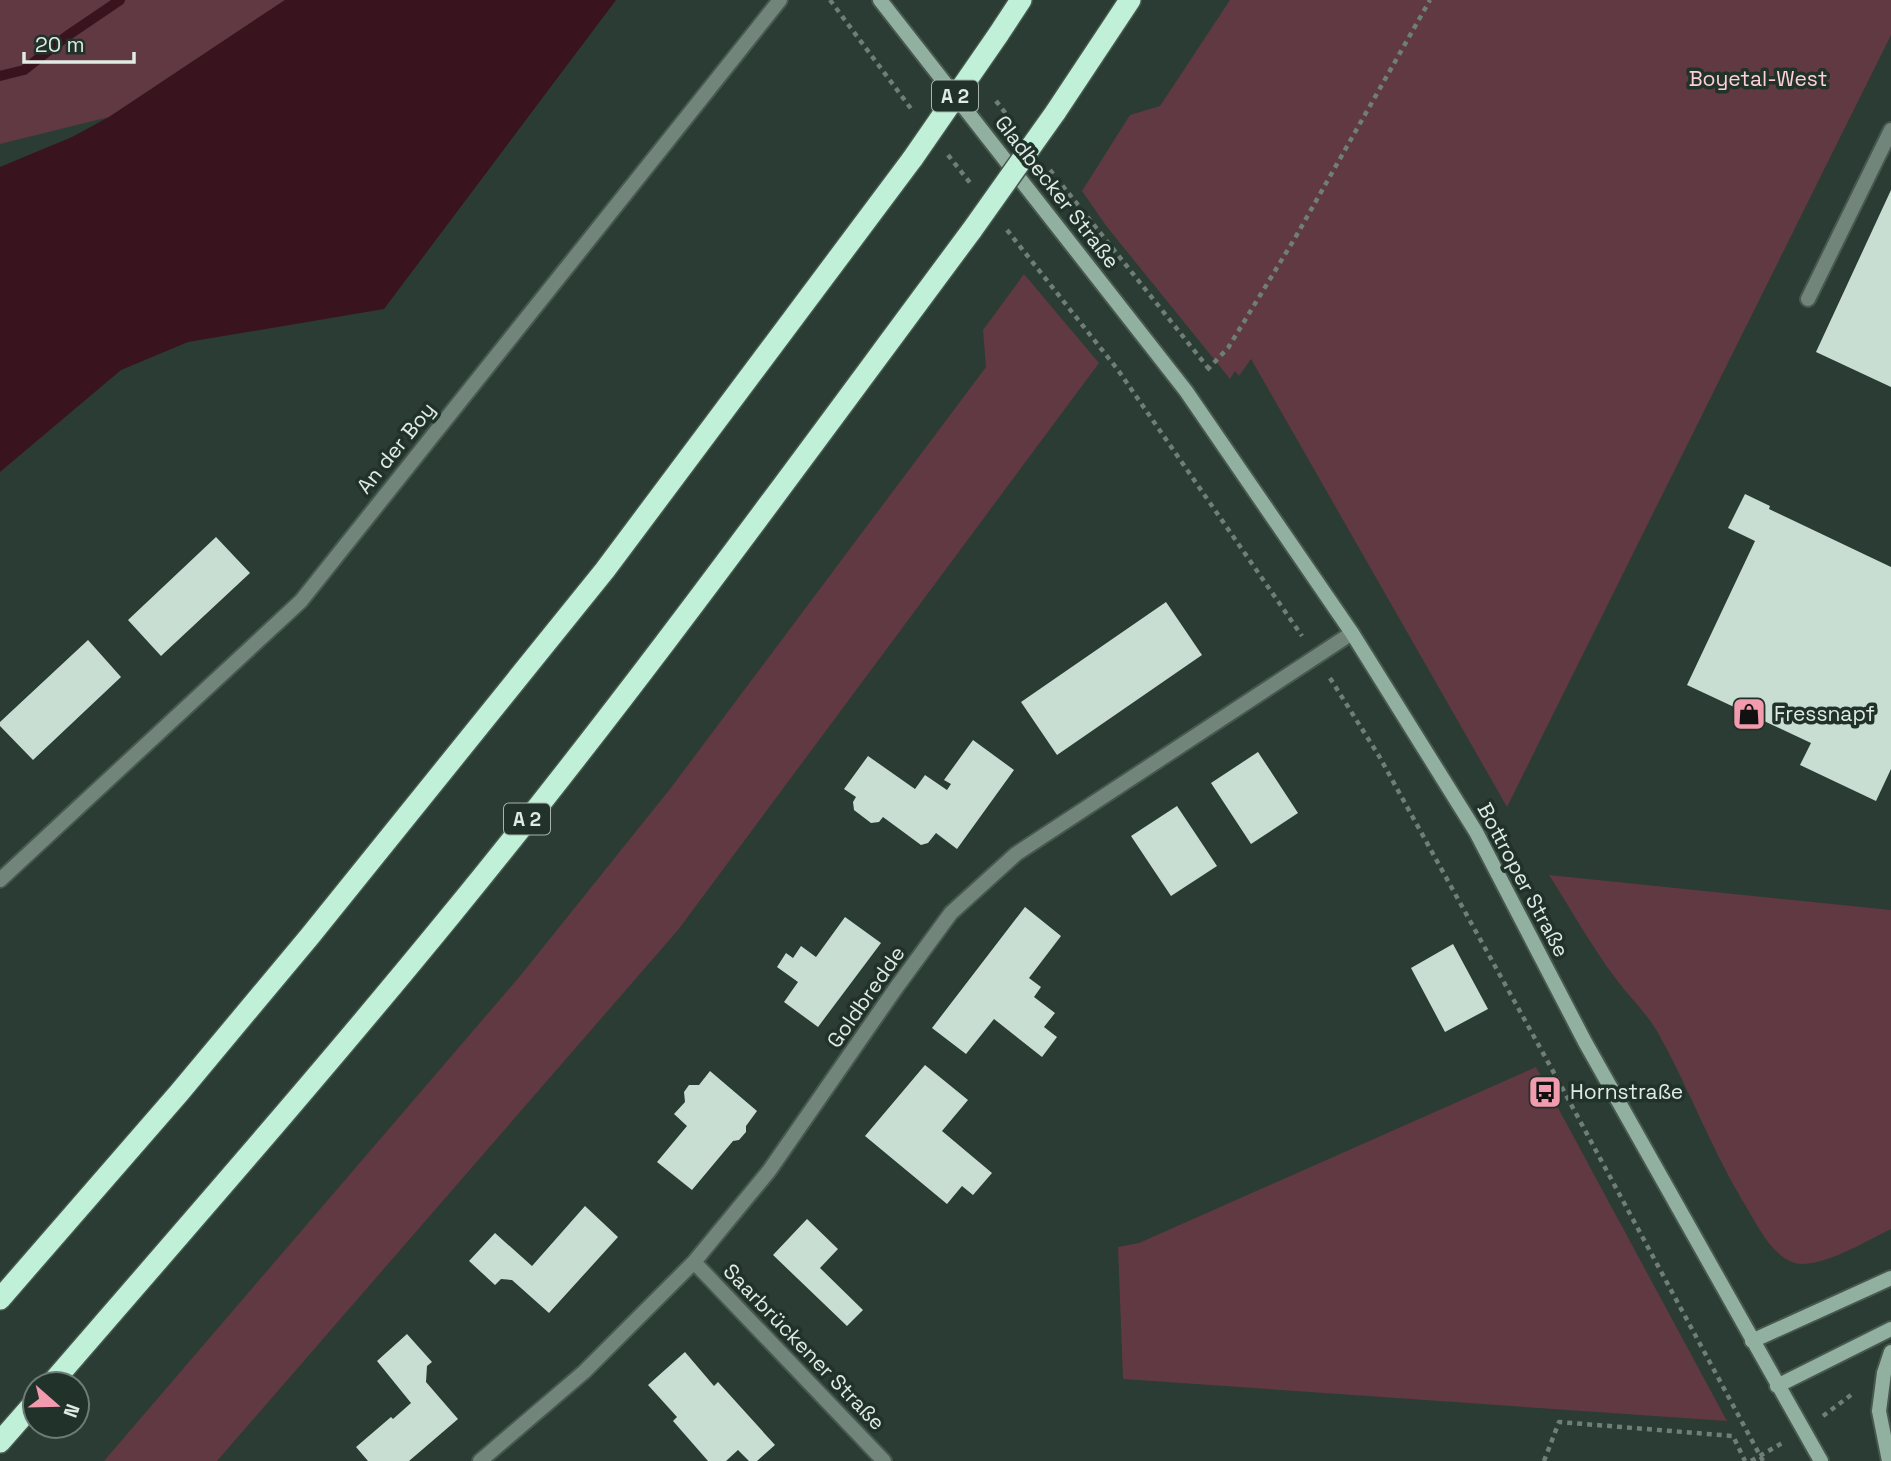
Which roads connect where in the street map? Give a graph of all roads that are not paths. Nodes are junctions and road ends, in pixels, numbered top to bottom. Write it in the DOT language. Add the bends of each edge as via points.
graph roads {
  1 [pos="780,0"];
  2 [pos="880,0"];
  3 [pos="1021,0"];
  4 [pos="1130,0"];
  5 [pos="1891,130"];
  6 [pos="1808,299"];
  7 [pos="1149,344"];
  8 [pos="1352,632"];
  9 [pos="0,880"];
  10 [pos="694,1262"];
  11 [pos="1891,1278"];
  12 [pos="0,1299"];
  13 [pos="1891,1329"];
  14 [pos="1752,1341"];
  15 [pos="1891,1352"];
  16 [pos="63,1370"];
  17 [pos="1777,1386"];
  18 [pos="21,1418"];
  19 [pos="0,1442"];
  20 [pos="480,1461"];
  21 [pos="884,1461"];
  22 [pos="1821,1461"];
  23 [pos="1889,1461"];
  1 -- 9 [label="street, An der Boy" via="301,601"];
  2 -- 7 [label="main road, Gladbecker Straße"];
  3 -- 12 [label="highway, A 2, bridge" via="913,158 596,581 310,936"];
  4 -- 16 [label="highway, A 2, bridge" via="972,230 679,626 452,914"];
  5 -- 6 [label="street"];
  7 -- 8 [label="main road, Bottroper Straße"];
  8 -- 10 [label="street, Goldbredde" via="1016,853 951,913 769,1171"];
  8 -- 14 [label="main road, Bottroper Straße" via="1476,832 1585,1042"];
  10 -- 20 [label="street, Goldbredde" via="584,1372"];
  10 -- 21 [label="street, Saarbrückener Straße"];
  11 -- 14 [label="main road"];
  13 -- 17 [label="main road"];
  14 -- 17 [label="main road, Bottroper Straße"];
  15 -- 23 [label="main road" via="1879,1410"];
  17 -- 22 [label="main road, Bottroper Straße"];
  18 -- 19 [label="highway"];
}
